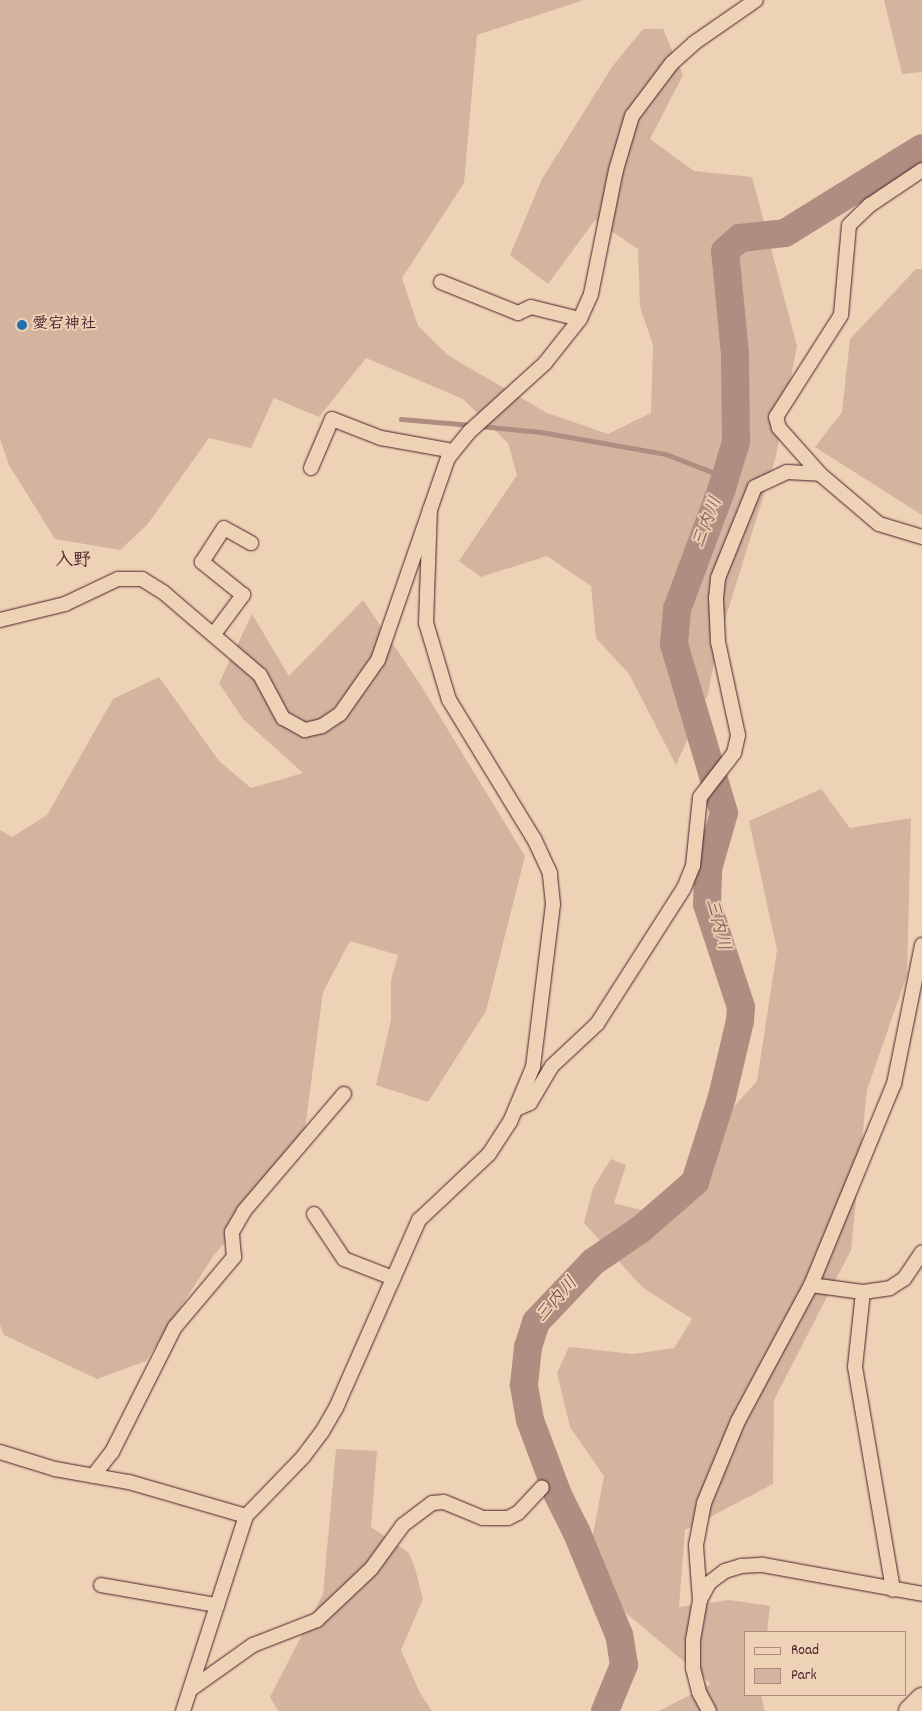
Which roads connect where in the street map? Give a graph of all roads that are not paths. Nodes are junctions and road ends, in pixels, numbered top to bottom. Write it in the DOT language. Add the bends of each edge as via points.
graph roads {
  1 [pos="756,0"];
  2 [pos="922,170"];
  3 [pos="441,282"];
  4 [pos="580,319"];
  5 [pos="453,452"];
  6 [pos="312,468"];
  7 [pos="820,474"];
  8 [pos="430,509"];
  9 [pos="922,537"];
  10 [pos="251,543"];
  11 [pos="0,620"];
  12 [pos="214,634"];
  13 [pos="922,945"];
  14 [pos="344,1094"];
  15 [pos="516,1110"];
  16 [pos="314,1214"];
  17 [pos="922,1252"];
  18 [pos="393,1278"];
  19 [pos="811,1285"];
  20 [pos="864,1292"];
  21 [pos="0,1452"];
  22 [pos="93,1476"];
  23 [pos="542,1487"];
  24 [pos="246,1516"];
  25 [pos="101,1585"];
  26 [pos="893,1590"];
  27 [pos="922,1594"];
  28 [pos="700,1600"];
  29 [pos="217,1605"];
  30 [pos="190,1689"];
  31 [pos="922,1698"];
  32 [pos="182,1711"];
  33 [pos="709,1711"];
  34 [pos="910,1711"];
  1 -- 4 [label="street" via="694,43 672,63 632,116 621,151 590,294"];
  2 -- 7 [label="street" via="870,205 849,225 841,315 776,417 779,428"];
  3 -- 4 [label="street" via="518,313 531,307"];
  4 -- 5 [label="street" via="545,363 469,432"];
  5 -- 6 [label="street" via="380,438 332,419"];
  5 -- 8 [label="street" via="440,476"];
  7 -- 9 [label="street" via="879,524"];
  7 -- 15 [label="street" via="787,472 755,487 718,578 718,642 738,735 734,753 700,797 693,866 684,888 598,1024 552,1066 530,1103"];
  8 -- 12 [label="street" via="378,660 340,714 322,726 305,730 283,718 260,675"];
  8 -- 15 [label="street" via="426,623 450,700 534,838 550,873 553,904 533,1067"];
  10 -- 12 [label="street" via="224,528 202,562 243,595"];
  11 -- 12 [label="street" via="65,604 118,579 142,579"];
  13 -- 19 [label="street" via="894,1084"];
  14 -- 22 [label="street" via="244,1211 232,1232 234,1257 174,1327 112,1452"];
  15 -- 18 [label="street" via="489,1154 419,1220"];
  16 -- 18 [label="street" via="344,1259"];
  17 -- 20 [label="street" via="904,1279 890,1288"];
  18 -- 24 [label="street" via="336,1408 322,1432 303,1457"];
  19 -- 20 [label="street"];
  19 -- 28 [label="street" via="738,1421 704,1503 696,1537"];
  20 -- 26 [label="street" via="855,1367"];
  21 -- 22 [label="street" via="55,1469"];
  22 -- 24 [label="street" via="129,1482"];
  23 -- 30 [label="street" via="518,1513 508,1518 483,1518 444,1502 432,1503 403,1525 371,1569 318,1620 253,1645"];
  24 -- 29 [label="street"];
  25 -- 29 [label="street"];
  26 -- 27 [label="street"];
  26 -- 28 [label="street" via="763,1565 741,1566 725,1571 709,1583"];
  28 -- 33 [label="street" via="693,1640 693,1668 699,1692"];
  29 -- 30 [label="street"];
  30 -- 32 [label="street"];
  31 -- 34 [label="main road"];
}
